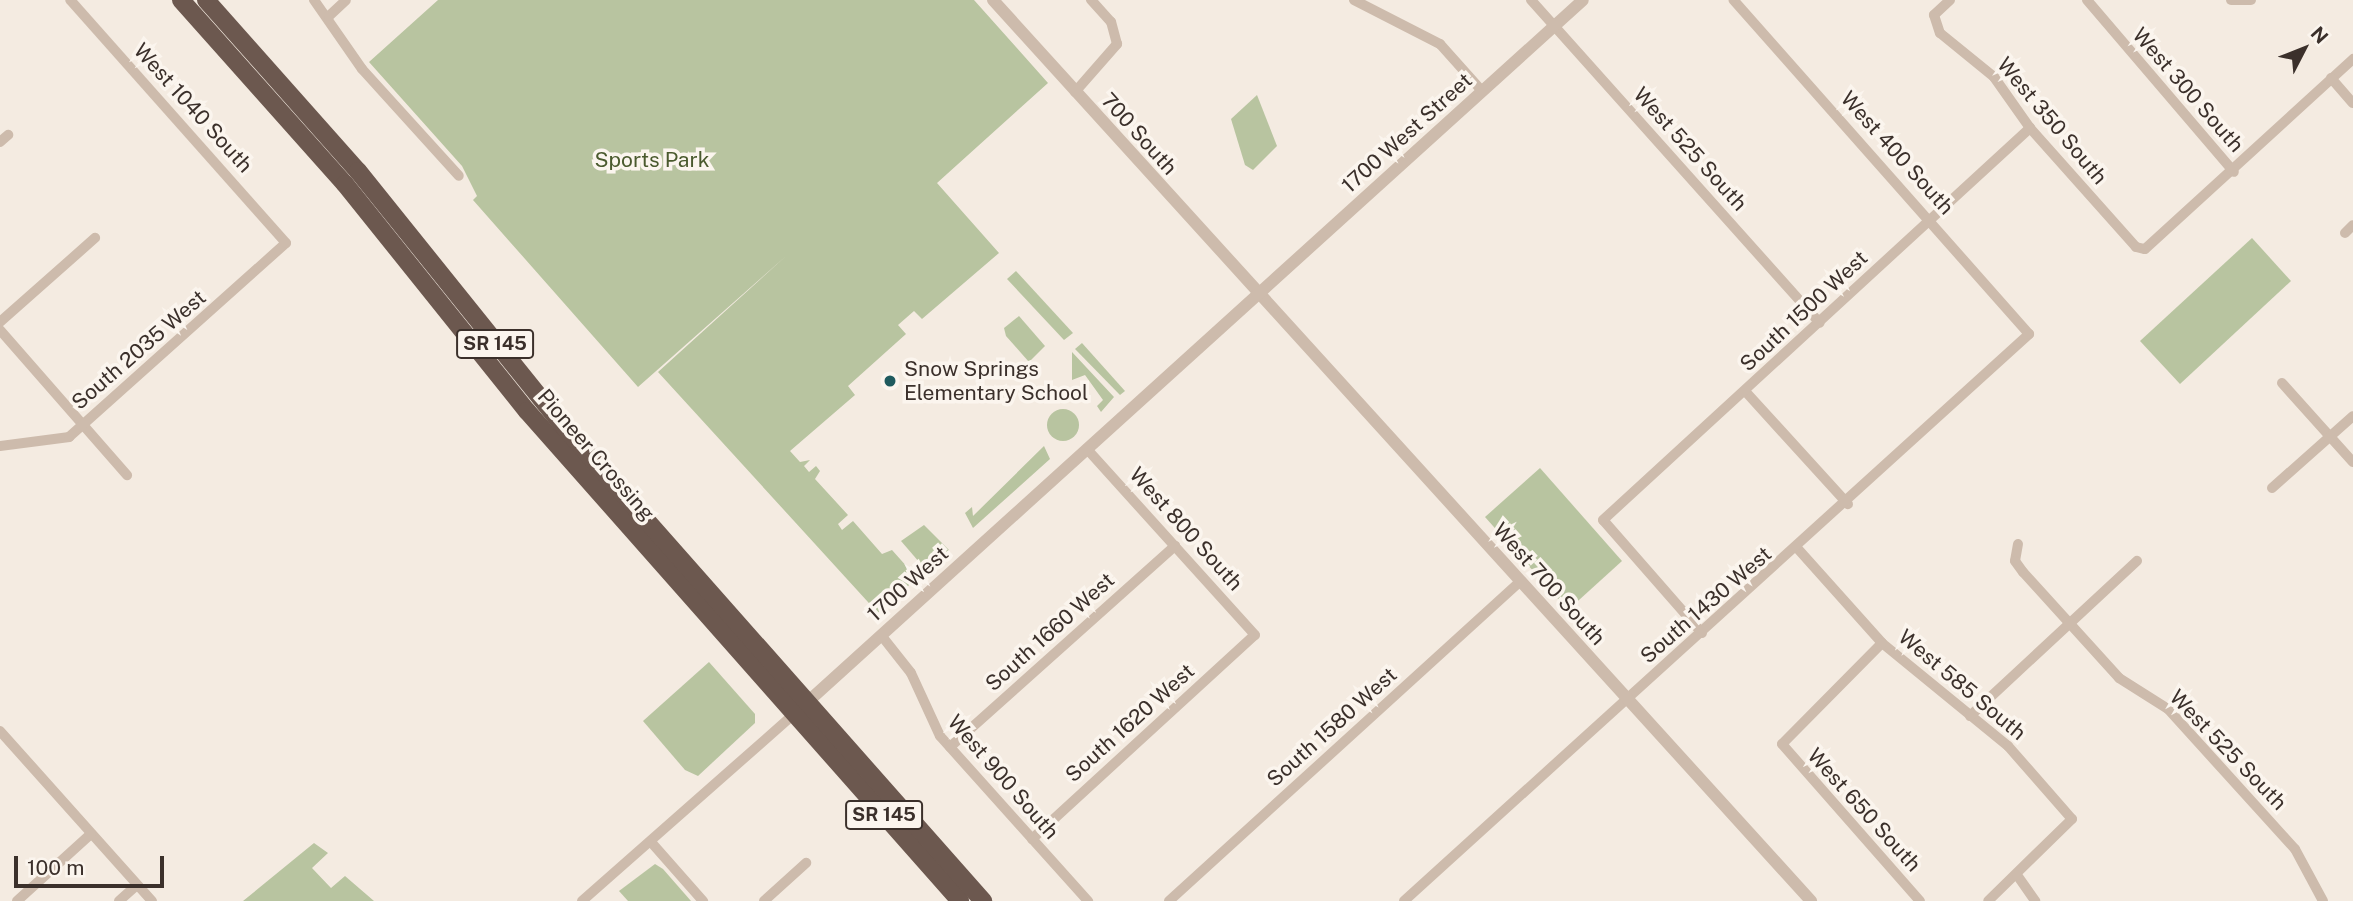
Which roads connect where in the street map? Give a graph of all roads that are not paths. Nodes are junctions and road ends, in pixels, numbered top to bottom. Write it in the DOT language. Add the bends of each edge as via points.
graph roads {
  1 [pos="70,0"];
  2 [pos="181,0"];
  3 [pos="206,0"];
  4 [pos="314,0"];
  5 [pos="346,0"];
  6 [pos="993,0"];
  7 [pos="1091,0"];
  8 [pos="1354,0"];
  9 [pos="1531,0"];
  10 [pos="1583,0"];
  11 [pos="1733,0"];
  12 [pos="1950,0"];
  13 [pos="2087,0"];
  14 [pos="2231,0"];
  15 [pos="2251,0"];
  16 [pos="329,16"];
  17 [pos="1554,26"];
  18 [pos="2353,59"];
  19 [pos="2331,78"];
  20 [pos="1482,91"];
  21 [pos="1075,92"];
  22 [pos="2353,103"];
  23 [pos="2030,128"];
  24 [pos="2234,172"];
  25 [pos="458,176"];
  26 [pos="1930,219"];
  27 [pos="95,238"];
  28 [pos="286,243"];
  29 [pos="1258,294"];
  30 [pos="0,322"];
  31 [pos="1820,323"];
  32 [pos="0,330"];
  33 [pos="2029,334"];
  34 [pos="2282,383"];
  35 [pos="1745,391"];
  36 [pos="2353,416"];
  37 [pos="84,425"];
  38 [pos="2330,437"];
  39 [pos="0,446"];
  40 [pos="1087,449"];
  41 [pos="2353,463"];
  42 [pos="127,475"];
  43 [pos="2272,488"];
  44 [pos="1847,504"];
  45 [pos="2018,544"];
  46 [pos="1175,546"];
  47 [pos="1798,549"];
  48 [pos="2137,561"];
  49 [pos="1521,581"];
  50 [pos="2067,623"];
  51 [pos="1702,634"];
  52 [pos="881,635"];
  53 [pos="1255,635"];
  54 [pos="1882,643"];
  55 [pos="1628,700"];
  56 [pos="801,708"];
  57 [pos="1970,716"];
  58 [pos="0,731"];
  59 [pos="950,747"];
  60 [pos="91,834"];
  61 [pos="1032,839"];
  62 [pos="651,842"];
  63 [pos="806,863"];
  64 [pos="2017,875"];
  65 [pos="137,885"];
  66 [pos="17,901"];
  67 [pos="119,901"];
  68 [pos="152,901"];
  69 [pos="582,901"];
  70 [pos="703,901"];
  71 [pos="765,901"];
  72 [pos="960,901"];
  73 [pos="984,901"];
  74 [pos="1088,901"];
  75 [pos="1169,901"];
  76 [pos="1404,901"];
  77 [pos="1811,901"];
  78 [pos="1920,901"];
  79 [pos="1988,901"];
  80 [pos="2035,901"];
  81 [pos="2323,901"];
  1 -- 28 [label="street, West 1040 South"];
  2 -- 56 [label="highway, Pioneer Crossing / SR 145" via="345,184 527,411"];
  3 -- 56 [label="highway, Pioneer Crossing / SR 145" via="358,172 540,399 790,683"];
  4 -- 16 [label="street"];
  5 -- 16 [label="street"];
  6 -- 21 [label="street, 700 South"];
  7 -- 21 [label="street" via="1111,22 1117,44"];
  8 -- 20 [label="street" via="1440,44"];
  9 -- 17 [label="street, West 525 South"];
  10 -- 17 [label="street, 1700 West Street"];
  11 -- 26 [label="street, West 400 South"];
  12 -- 23 [label="street, West 350 South" via="1934,15 1940,33 1994,77"];
  13 -- 24 [label="street, West 300 South"];
  14 -- 15 [label="street"];
  16 -- 25 [label="street" via="362,69"];
  17 -- 20 [label="street, 1700 West Street"];
  17 -- 31 [label="street, West 525 South"];
  18 -- 19 [label="street"];
  19 -- 22 [label="street"];
  19 -- 24 [label="street"];
  20 -- 29 [label="street, 1700 West Street"];
  21 -- 29 [label="street, 700 South"];
  23 -- 24 [label="street, West 350 South" via="2136,247 2145,249"];
  23 -- 26 [label="street, South 1500 West"];
  26 -- 31 [label="street, South 1500 West"];
  26 -- 33 [label="street, West 400 South"];
  27 -- 30 [label="street"];
  28 -- 37 [label="street, South 2035 West"];
  29 -- 40 [label="street, 1700 West"];
  29 -- 49 [label="street, West 700 South"];
  31 -- 35 [label="street, South 1500 West"];
  32 -- 37 [label="street"];
  33 -- 44 [label="street, South 1430 West"];
  34 -- 38 [label="street"];
  35 -- 44 [label="street"];
  35 -- 51 [label="street, South 1500 West" via="1603,520"];
  36 -- 38 [label="street"];
  37 -- 39 [label="street, South 2035 West" via="54,444"];
  37 -- 42 [label="street"];
  38 -- 41 [label="street"];
  38 -- 43 [label="street"];
  40 -- 46 [label="street, West 800 South"];
  40 -- 52 [label="street, 1700 West"];
  44 -- 47 [label="street, South 1430 West"];
  45 -- 50 [label="street, West 525 South" via="2015,561"];
  46 -- 53 [label="street, West 800 South"];
  46 -- 59 [label="street, South 1660 West"];
  47 -- 51 [label="street, South 1430 West"];
  47 -- 54 [label="street, West 585 South"];
  48 -- 50 [label="street"];
  49 -- 55 [label="street, West 700 South"];
  49 -- 75 [label="street, South 1580 West"];
  50 -- 57 [label="street"];
  50 -- 81 [label="street, West 525 South" via="2119,678 2168,709 2295,849"];
  51 -- 55 [label="street, South 1430 West"];
  52 -- 56 [label="street, 1700 West"];
  52 -- 59 [label="street, West 900 South" via="911,673 930,722"];
  53 -- 61 [label="street, South 1620 West"];
  54 -- 57 [label="street, West 585 South"];
  54 -- 78 [label="street, West 650 South" via="1782,744"];
  55 -- 76 [label="street, South 1430 West"];
  55 -- 77 [label="street, West 700 South"];
  56 -- 62 [label="street, 1700 West"];
  56 -- 72 [label="highway, Pioneer Crossing / SR 145"];
  56 -- 73 [label="highway, Pioneer Crossing / SR 145"];
  57 -- 64 [label="street, West 585 South" via="2008,746 2072,820"];
  58 -- 60 [label="street"];
  59 -- 61 [label="street, West 900 South"];
  60 -- 65 [label="street"];
  60 -- 66 [label="street"];
  61 -- 74 [label="street, West 900 South"];
  62 -- 69 [label="street, 1700 West"];
  62 -- 70 [label="street"];
  63 -- 71 [label="street"];
  64 -- 79 [label="street"];
  64 -- 80 [label="street"];
  65 -- 67 [label="street"];
  65 -- 68 [label="street"];
}
